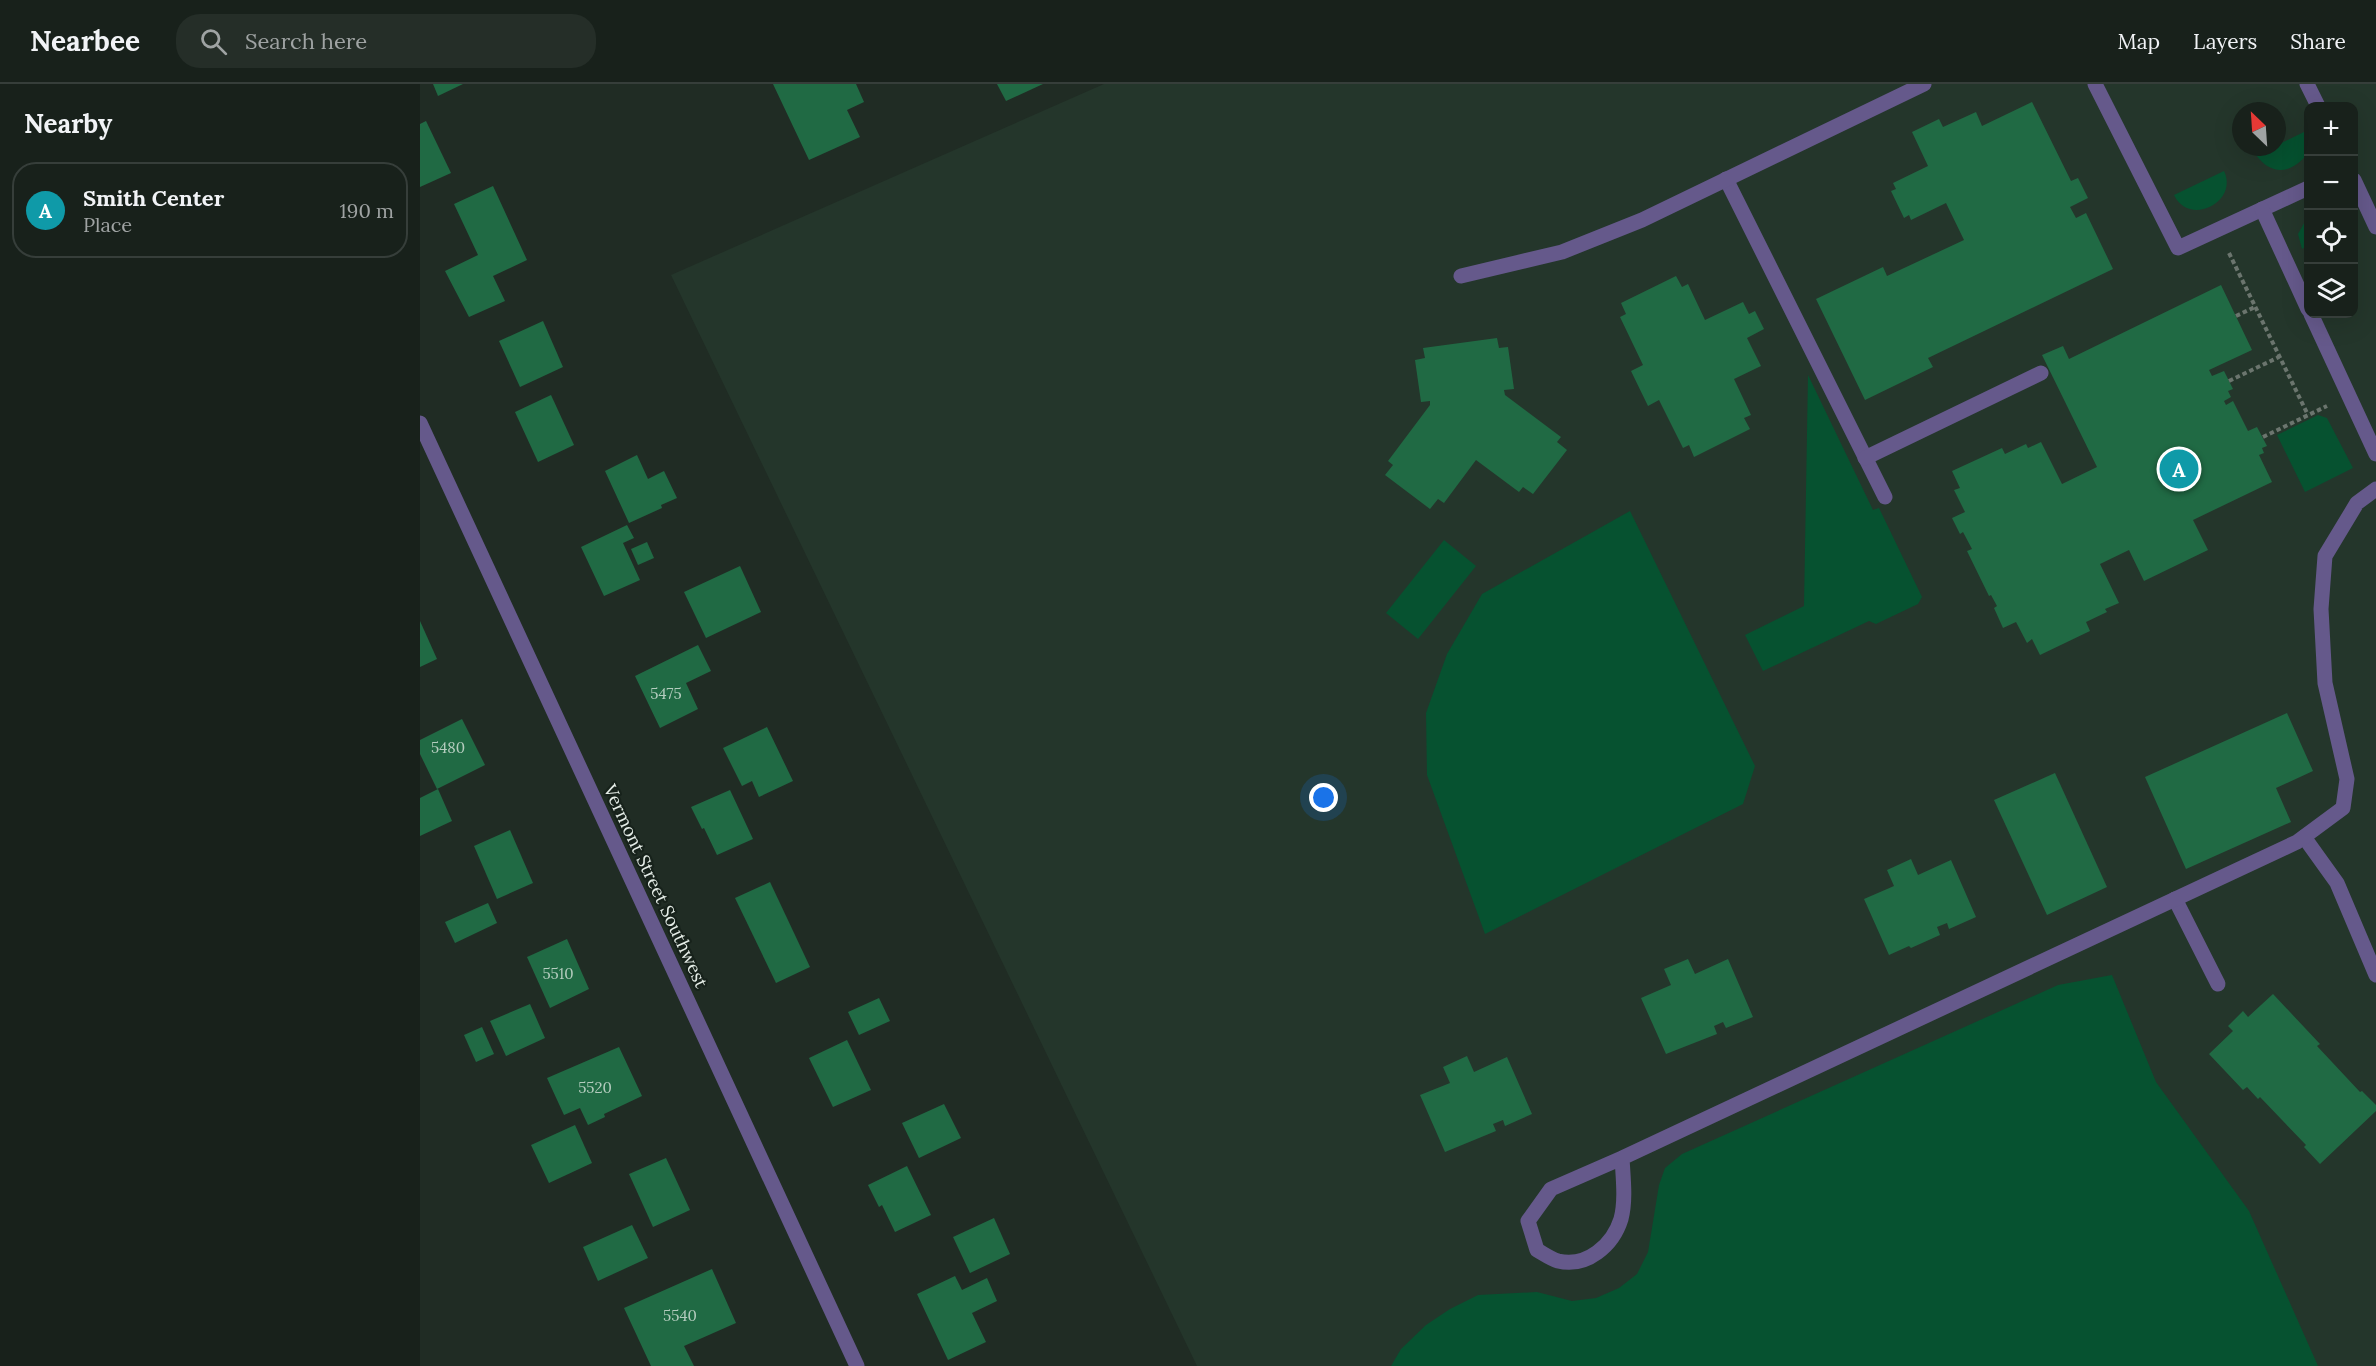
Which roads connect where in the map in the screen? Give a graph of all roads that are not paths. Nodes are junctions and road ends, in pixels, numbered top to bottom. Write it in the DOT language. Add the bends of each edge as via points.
graph roads {
  1 [pos="1924,84"];
  2 [pos="2095,84"];
  3 [pos="2307,84"];
  4 [pos="2316,102"];
  5 [pos="1726,179"];
  6 [pos="2358,189"];
  7 [pos="2304,190"];
  8 [pos="2262,210"];
  9 [pos="2376,227"];
  10 [pos="1461,276"];
  11 [pos="2304,300"];
  12 [pos="2313,318"];
  13 [pos="2041,373"];
  14 [pos="420,423"];
  15 [pos="2376,454"];
  16 [pos="1865,458"];
  17 [pos="2376,489"];
  18 [pos="1885,497"];
  19 [pos="2304,837"];
  20 [pos="2175,899"];
  21 [pos="2376,975"];
  22 [pos="2218,984"];
  23 [pos="1622,1158"];
  24 [pos="857,1366"];
  1 -- 5 [label="street"];
  2 -- 8 [label="street" via="2178,248"];
  3 -- 4 [label="street"];
  5 -- 10 [label="street" via="1642,220 1562,252"];
  5 -- 16 [label="street"];
  6 -- 9 [label="street"];
  7 -- 8 [label="street"];
  8 -- 11 [label="street"];
  12 -- 15 [label="street"];
  13 -- 16 [label="street"];
  14 -- 24 [label="street, Vermont Street Southwest"];
  16 -- 18 [label="street"];
  17 -- 19 [label="street" via="2357,503 2325,556 2321,609 2325,683 2347,779 2343,808"];
  19 -- 20 [label="street"];
  19 -- 21 [label="street" via="2337,883"];
  20 -- 22 [label="street"];
  20 -- 23 [label="street"];
  23 -- 23 [label="street" via="1551,1189 1528,1221 1538,1250 1558,1261 1581,1262 1605,1248 1621,1219"];
}
